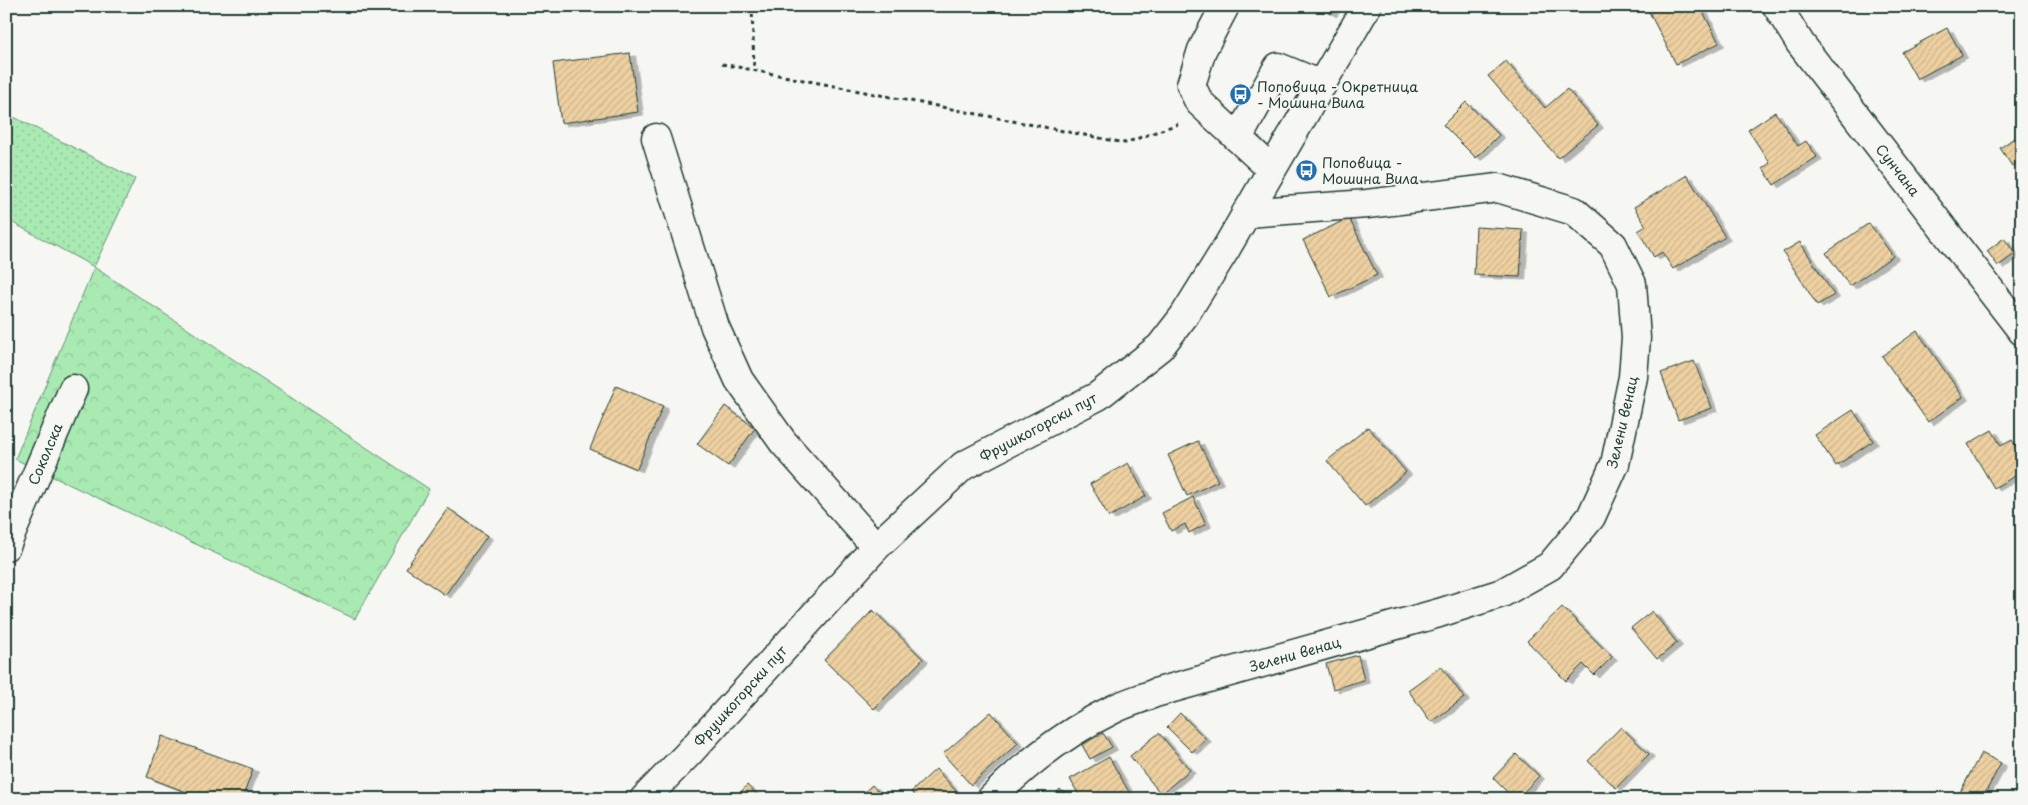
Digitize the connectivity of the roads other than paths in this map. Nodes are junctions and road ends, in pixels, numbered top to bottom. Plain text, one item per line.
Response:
1 (1225, 6) edge
2 (1368, 6) edge
3 (1777, 6) edge
4 (1322, 85) junction
5 (656, 138) dead end
6 (1238, 138) junction
7 (1271, 169) junction
8 (1246, 213) junction
9 (2022, 331) edge
10 (72, 389) dead end
11 (6, 546) edge
12 (876, 547) junction
13 (644, 799) edge
14 (991, 799) edge

1 - 6 street
2 - 4 street, Фрушкогорски пут
3 - 9 street, Сунчана
4 - 6 street
4 - 7 street, Фрушкогорски пут
5 - 12 street
6 - 7 street
7 - 8 street, Фрушкогорски пут
8 - 12 street, Фрушкогорски пут
8 - 14 street, Зелени венац
10 - 11 street, Соколска
12 - 13 street, Фрушкогорски пут

